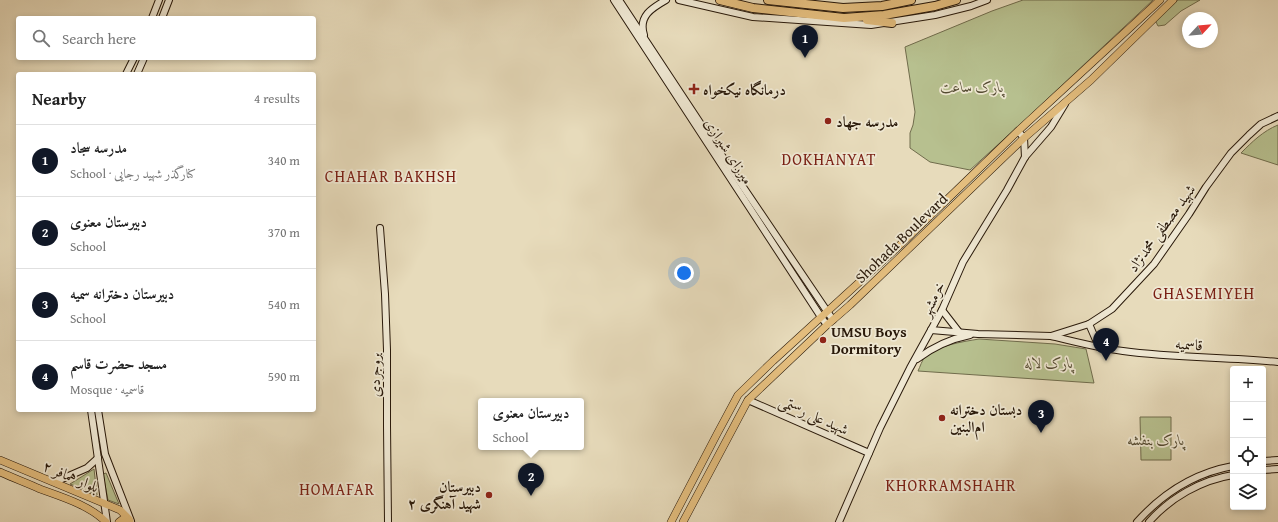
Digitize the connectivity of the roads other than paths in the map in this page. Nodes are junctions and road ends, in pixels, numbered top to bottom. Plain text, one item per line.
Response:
1 (159, 0) edge
2 (169, 0) edge
3 (614, 0) edge
4 (619, 0) edge
5 (666, 0) edge
6 (678, 0) edge
7 (720, 0) edge
8 (768, 0) edge
9 (897, 0) edge
10 (911, 0) edge
11 (956, 0) edge
12 (987, 0) edge
13 (1160, 0) edge
14 (1173, 0) edge
15 (882, 6) junction
16 (153, 16) edge
17 (163, 16) edge
18 (844, 18) junction
19 (892, 23) junction
20 (646, 41) junction
21 (133, 60) edge
22 (143, 60) edge
23 (127, 72) edge
24 (138, 72) edge
25 (1068, 99) junction
26 (1278, 116) edge
27 (1018, 131) junction
28 (1024, 138) junction
29 (1025, 157) junction
30 (380, 228) dead end
31 (942, 310) junction
32 (827, 312) junction
33 (821, 317) junction
34 (830, 322) junction
35 (1088, 324) junction
36 (931, 330) junction
37 (959, 332) junction
38 (978, 334) junction
39 (1051, 336) junction
40 (1099, 347) junction
41 (773, 361) junction
42 (914, 361) junction
43 (1278, 362) edge
44 (782, 369) junction
45 (748, 400) junction
46 (91, 412) edge
47 (98, 412) edge
48 (869, 453) junction
49 (0, 460) edge
50 (98, 460) junction
51 (107, 460) junction
52 (1278, 460) edge
53 (1266, 461) edge
54 (1230, 467) edge
55 (1278, 469) edge
56 (1266, 470) edge
57 (0, 472) edge
58 (1230, 476) edge
59 (1187, 481) junction
60 (54, 482) junction
61 (1192, 488) junction
62 (105, 504) junction
63 (131, 521) edge
64 (107, 522) edge
65 (119, 522) edge
66 (388, 522) edge
67 (671, 522) edge
68 (684, 522) edge
69 (839, 522) edge
70 (1137, 522) edge
71 (1148, 522) edge

1 - 16 main road
2 - 17 main road
3 - 33 main road, میرزای شیرازی
4 - 20 main road, میرزای شیرازی
5 - 20 main road
6 - 19 main road
7 - 18 highway
8 - 15 highway
9 - 15 highway
10 - 15 highway
11 - 18 highway
12 - 19 main road
13 - 27 main road, Shohada Boulevard
14 - 25 main road, Shohada Boulevard
18 - 19 highway
20 - 32 main road, میرزای شیرازی
21 - 23 main road
22 - 24 main road
25 - 28 main road, Shohada Boulevard
25 - 29 main road, خرمشهر
26 - 35 main road, شهید مصطفی محمدنژاد
27 - 28 main road
27 - 32 main road, Shohada Boulevard
28 - 29 main road
28 - 34 main road, Shohada Boulevard
29 - 31 main road, خرمشهر
30 - 66 main road, بروجردی
31 - 36 main road, خرمشهر
31 - 37 main road
32 - 33 main road, Shohada Boulevard
32 - 34 main road, میرزای شیرازی
33 - 34 main road, میرزای شیرازی
33 - 41 main road, Shohada Boulevard
34 - 44 main road, Shohada Boulevard
35 - 39 main road, شهید مصطفی محمدنژاد
35 - 40 main road
36 - 37 main road, شهید مصطفی محمدنژاد
36 - 42 main road, خرمشهر
37 - 38 main road, شهید مصطفی محمدنژاد
38 - 39 main road, شهید مصطفی محمدنژاد
38 - 42 main road
39 - 40 main road, قاسمیه
40 - 43 main road, قاسمیه
41 - 44 main road
41 - 67 main road, Shohada Boulevard
42 - 48 main road, خرمشهر
44 - 45 main road, Shohada Boulevard
45 - 48 main road, شهید علی رستمی
45 - 68 main road, Shohada Boulevard
46 - 50 main road
47 - 51 main road
48 - 69 main road, خرمشهر
49 - 60 main road, بلوار همافر ۲
50 - 51 main road
50 - 60 main road
50 - 62 main road
51 - 63 main road
52 - 53 main road
54 - 59 main road
55 - 56 main road
57 - 64 main road, بلوار همافر ۲
58 - 61 main road
59 - 61 main road
59 - 70 main road
60 - 62 main road, بلوار همافر ۲
61 - 71 main road
62 - 63 main road, بلوار همافر ۲
62 - 64 main road
63 - 65 main road

